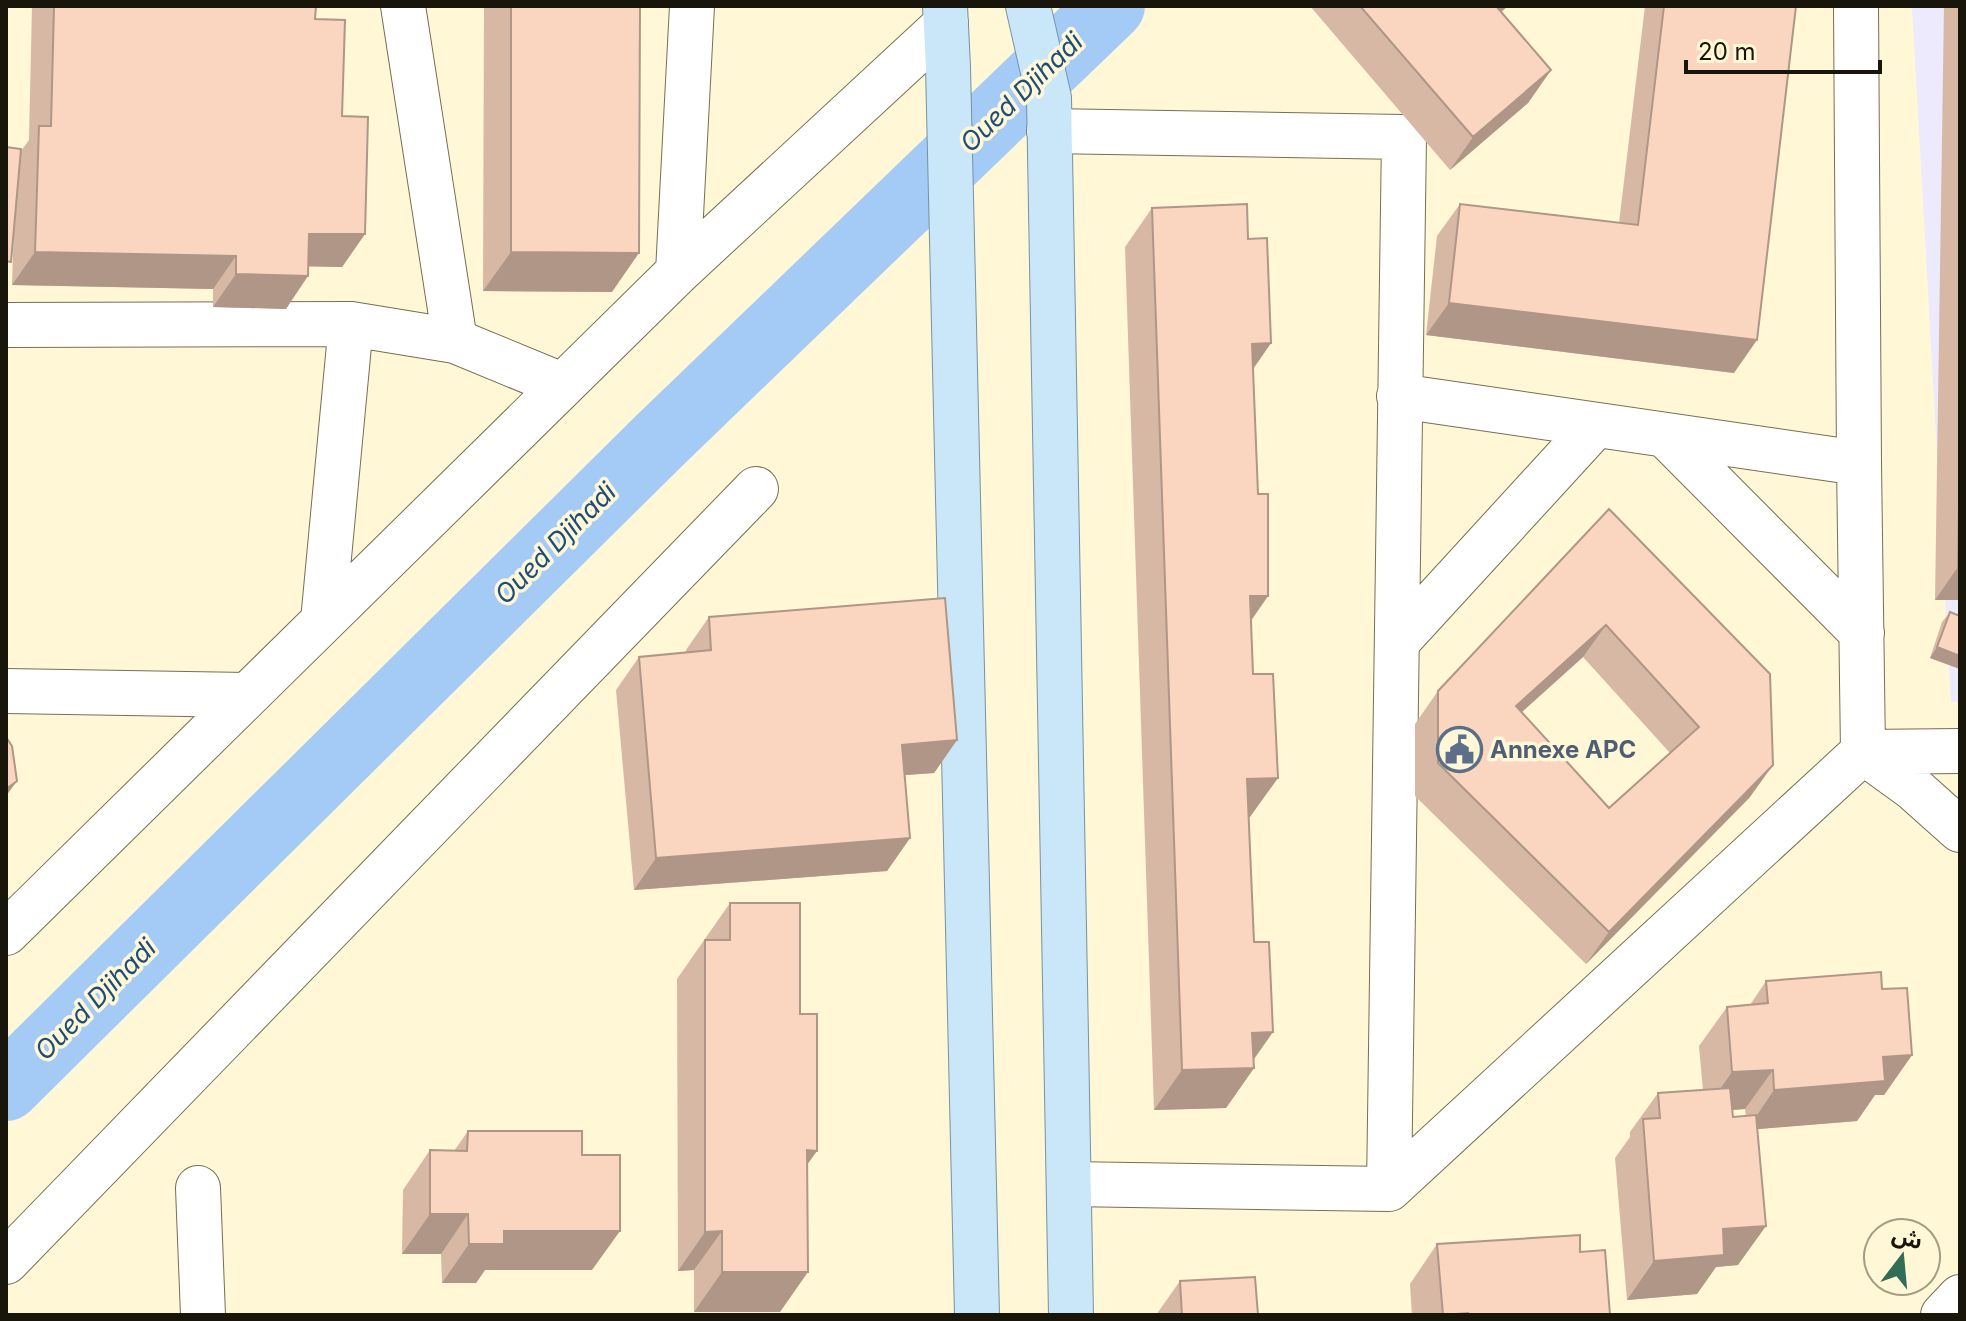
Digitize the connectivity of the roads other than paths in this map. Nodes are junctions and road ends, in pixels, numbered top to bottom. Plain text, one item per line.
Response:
1 (403, 6) edge
2 (692, 6) edge
3 (1028, 6) edge
4 (1856, 6) edge
5 (946, 32) edge
6 (1049, 114) junction
7 (678, 272) junction
8 (351, 324) junction
9 (6, 325) edge
10 (455, 341) junction
11 (562, 385) junction
12 (1399, 396) junction
13 (1596, 425) junction
14 (1665, 435) junction
15 (1859, 463) junction
16 (756, 489) dead end
17 (323, 621) junction
18 (1862, 633) junction
19 (1398, 641) junction
20 (6, 691) edge
21 (247, 695) junction
22 (1396, 749) junction
23 (1960, 751) edge
24 (1863, 752) junction
25 (1430, 779) dead end
26 (1960, 830) edge
27 (1601, 932) edge
28 (6, 933) edge
29 (1635, 963) junction
30 (1069, 1184) junction
31 (198, 1188) dead end
32 (1389, 1189) junction
33 (6, 1262) edge
34 (1960, 1297) edge
35 (203, 1315) edge
36 (977, 1315) edge
37 (1071, 1315) edge
38 (1943, 1315) edge

1 - 10 street
2 - 7 street
3 - 6 main road
4 - 15 street
5 - 7 street
5 - 36 main road
6 - 12 street
6 - 30 main road
7 - 11 street
8 - 9 street
8 - 10 street
8 - 17 street
10 - 11 street
11 - 17 street
12 - 13 street
12 - 19 street
13 - 14 street
13 - 19 street
14 - 15 street
14 - 18 street
15 - 18 street
16 - 33 street
17 - 21 street
18 - 24 street
19 - 22 street
20 - 21 street
21 - 28 street
22 - 25 street
22 - 32 street
23 - 24 street
24 - 26 street
24 - 29 street
27 - 29 street
29 - 32 street
30 - 32 street
30 - 37 main road
31 - 35 street
34 - 38 street

